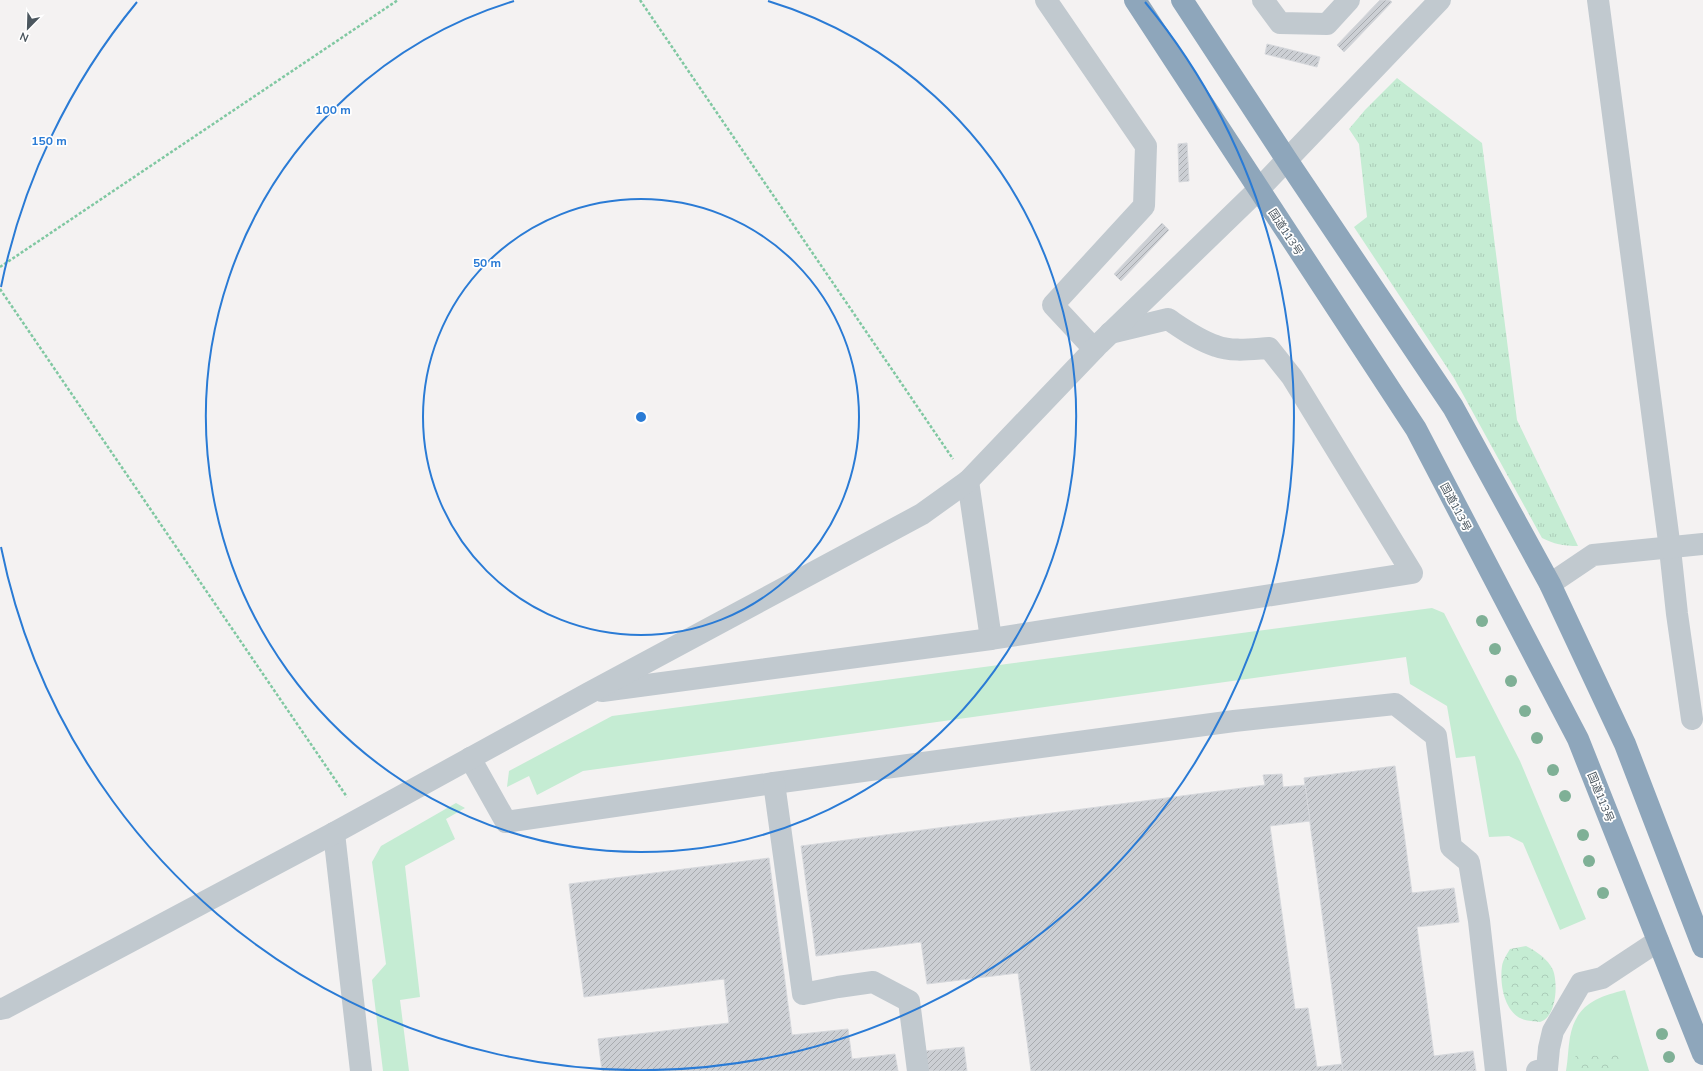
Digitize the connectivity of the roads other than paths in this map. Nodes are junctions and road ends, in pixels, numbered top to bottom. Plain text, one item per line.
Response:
1 (1046, 0) edge
2 (1135, 0) edge
3 (1182, 0) edge
4 (1263, 0) edge
5 (1349, 0) edge
6 (1440, 0) edge
7 (1598, 0) edge
8 (1287, 160) junction
9 (1258, 189) junction
10 (1110, 333) junction
11 (1094, 349) junction
12 (968, 481) junction
13 (1703, 544) edge
14 (1670, 549) junction
15 (1550, 584) junction
16 (991, 639) junction
17 (589, 693) junction
18 (1692, 719) dead end
19 (470, 758) junction
20 (774, 783) junction
21 (334, 833) junction
22 (1658, 941) junction
23 (1703, 947) edge
24 (0, 1009) edge
25 (1703, 1054) edge
26 (361, 1071) edge
27 (918, 1071) edge
28 (1496, 1071) edge
29 (1537, 1071) edge

1 - 11 street
2 - 9 highway, 国道113号
3 - 8 highway
4 - 5 street
6 - 8 street
7 - 14 street
8 - 9 street
8 - 15 highway
9 - 10 street
9 - 22 highway, 国道113号
10 - 11 street
10 - 16 street
11 - 12 street
12 - 16 street
12 - 17 street
13 - 14 street
14 - 15 street
14 - 18 street
15 - 23 highway
16 - 17 street
17 - 19 street
19 - 20 street
19 - 21 street
20 - 27 street
20 - 28 street
21 - 24 street
21 - 26 street
22 - 25 highway, 国道113号
22 - 29 street

